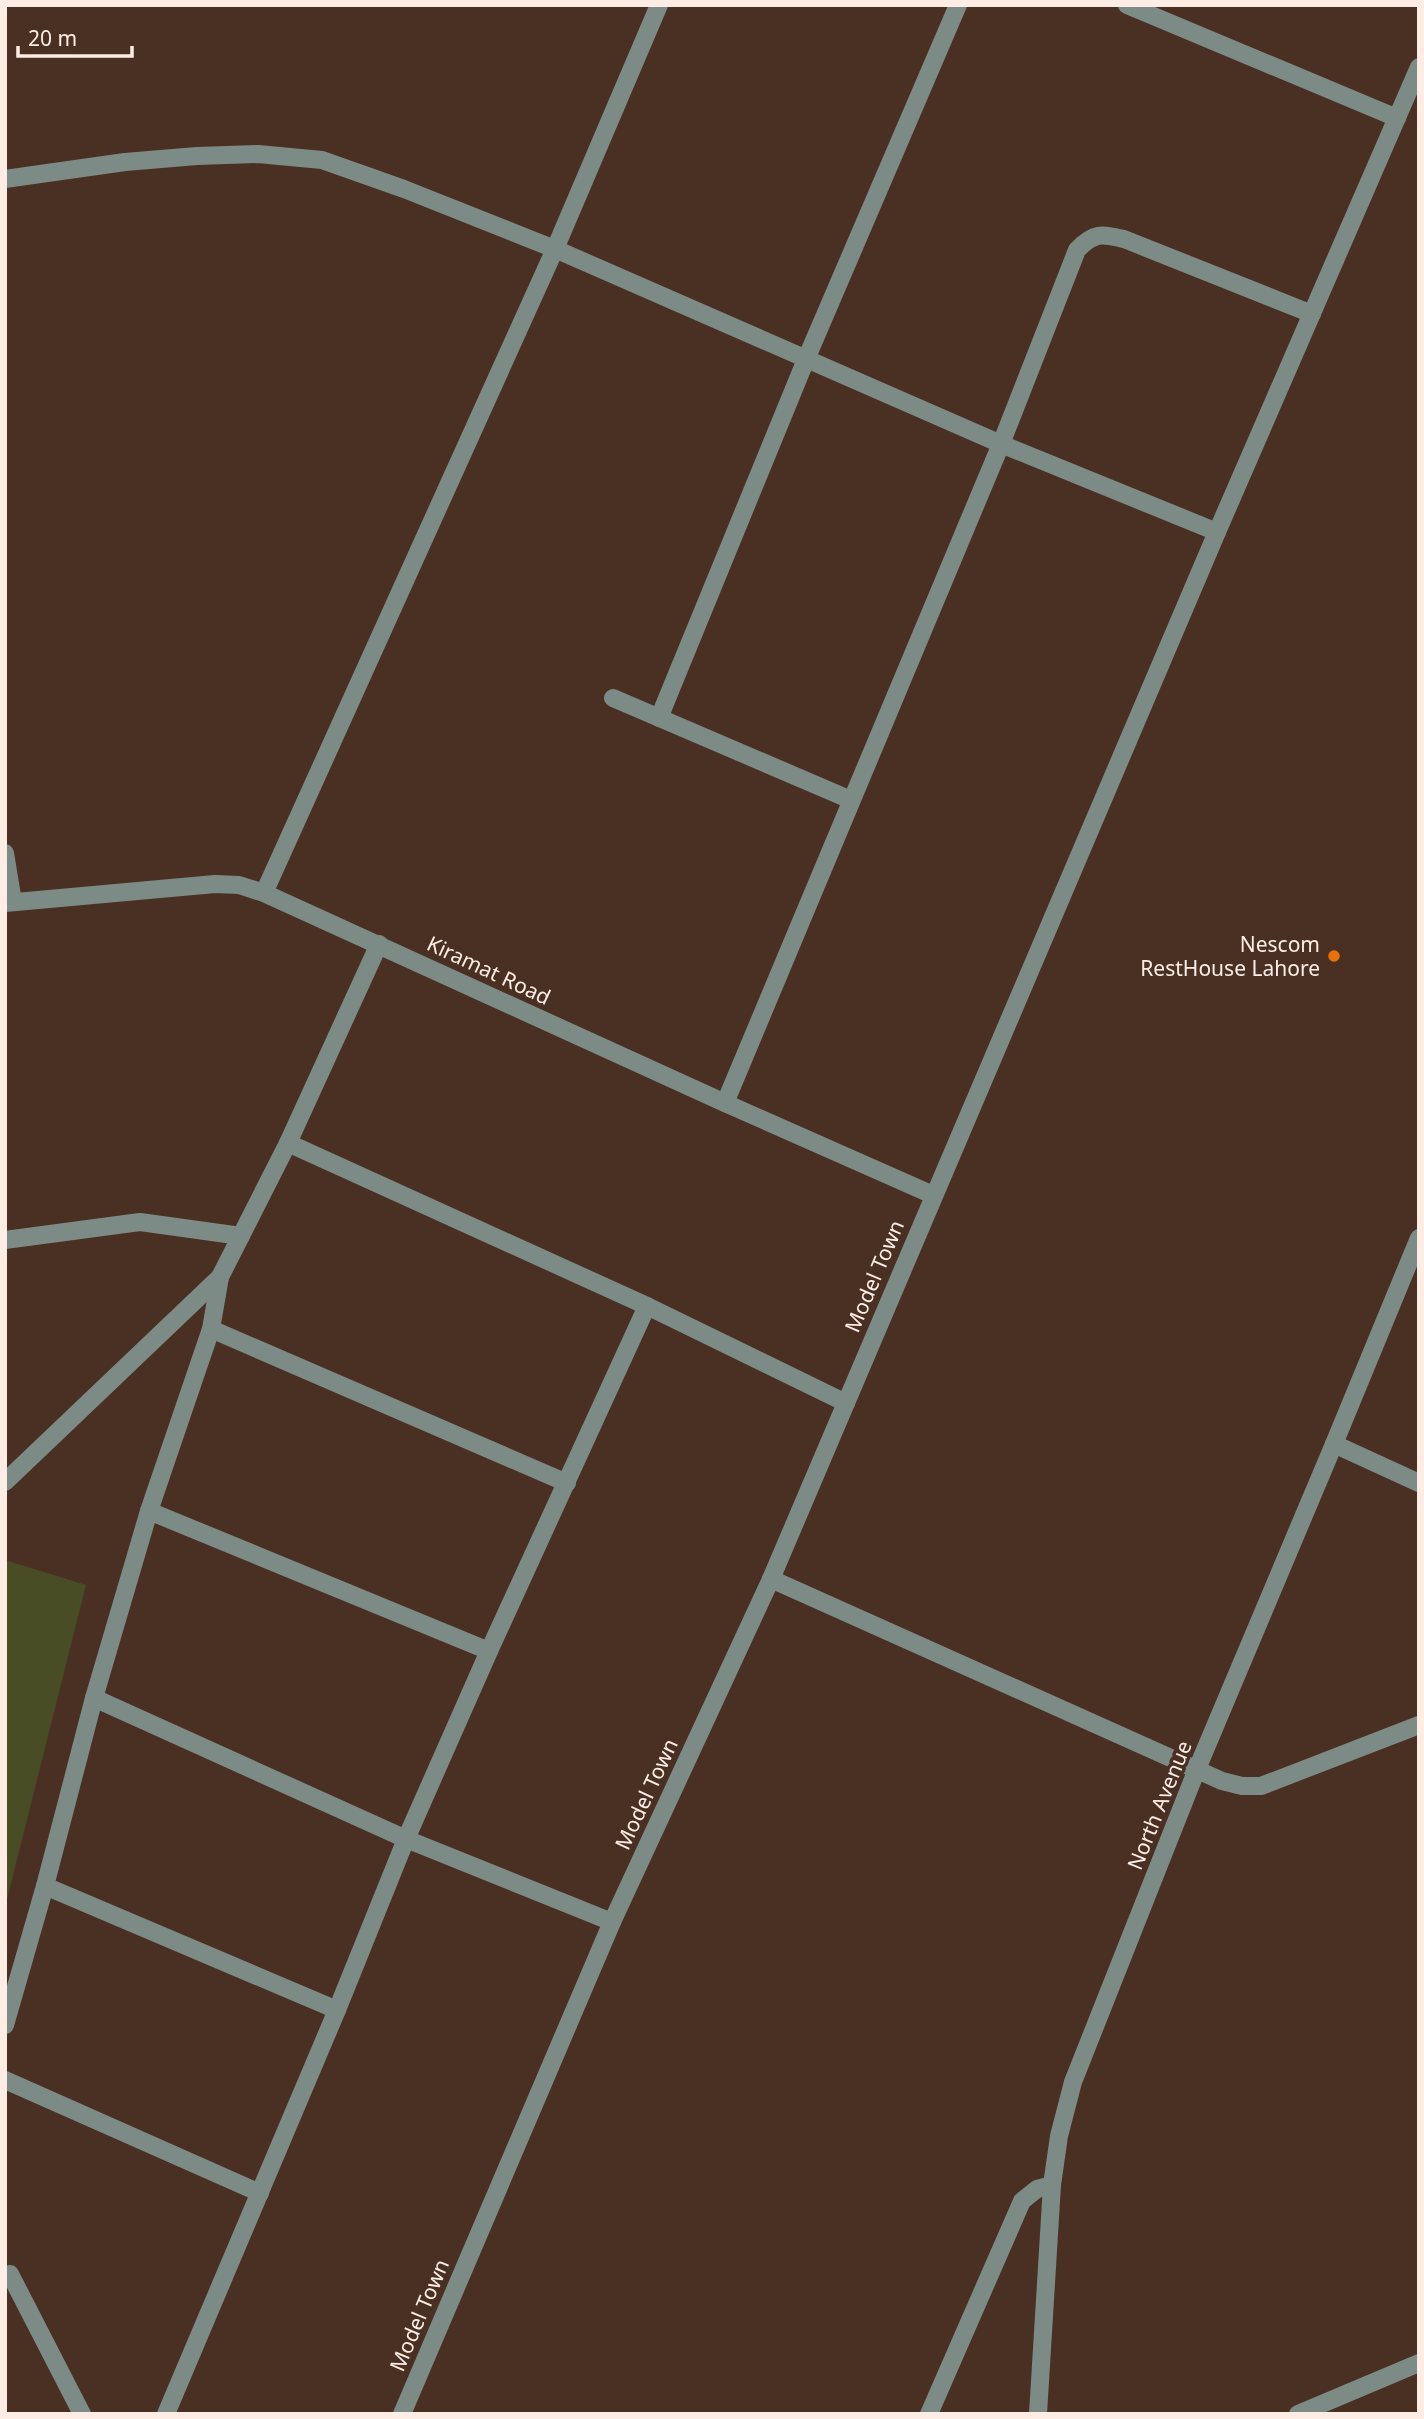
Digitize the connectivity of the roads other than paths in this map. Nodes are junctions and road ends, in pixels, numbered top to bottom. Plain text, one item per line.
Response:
1 (659, 5) edge
2 (958, 5) edge
3 (1127, 5) edge
4 (1419, 67) edge
5 (1397, 118) junction
6 (5, 179) edge
7 (555, 249) junction
8 (1312, 314) junction
9 (807, 358) junction
10 (1001, 444) junction
11 (1217, 531) junction
12 (613, 698) dead end
13 (659, 718) junction
14 (851, 800) junction
15 (5, 852) edge
16 (264, 893) junction
17 (9, 902) edge
18 (379, 944) junction
19 (725, 1103) junction
20 (288, 1143) junction
21 (933, 1195) junction
22 (241, 1236) junction
23 (1419, 1238) edge
24 (5, 1240) edge
25 (220, 1277) junction
26 (647, 1306) junction
27 (211, 1329) junction
28 (846, 1403) junction
29 (1335, 1444) junction
30 (5, 1482) edge
31 (567, 1482) junction
32 (1419, 1483) edge
33 (149, 1511) junction
34 (771, 1579) junction
35 (489, 1651) junction
36 (94, 1698) junction
37 (1419, 1725) edge
38 (1197, 1769) junction
39 (406, 1839) junction
40 (45, 1886) junction
41 (612, 1922) junction
42 (337, 2010) junction
43 (5, 2025) edge
44 (5, 2080) edge
45 (1052, 2185) junction
46 (260, 2193) junction
47 (7, 2272) edge
48 (1419, 2363) edge
49 (82, 2414) edge
50 (166, 2414) edge
51 (401, 2414) edge
52 (929, 2414) edge
53 (1038, 2414) edge
54 (1298, 2414) edge

1 - 7 street
2 - 9 street
3 - 5 street
4 - 5 street, Model Town
5 - 8 street, Model Town
6 - 7 street
7 - 9 street
7 - 16 street
8 - 10 street
8 - 11 street, Model Town
9 - 10 street
9 - 13 street
10 - 11 street
10 - 14 street
11 - 21 street, Model Town
12 - 13 street
13 - 14 street
14 - 19 street
15 - 17 street
16 - 17 street, Kiramat Road
16 - 18 street, Kiramat Road
18 - 19 street, Kiramat Road
18 - 20 street
19 - 21 street, Kiramat Road
20 - 22 street
20 - 26 street
21 - 28 street, Model Town
22 - 24 street
22 - 25 street
23 - 29 street, North Avenue
25 - 27 street
25 - 30 street
26 - 28 street
26 - 31 street
27 - 31 street
27 - 33 street
28 - 34 street, Model Town
29 - 32 street
29 - 38 street, North Avenue
31 - 35 street
33 - 35 street
33 - 36 street
34 - 38 street
34 - 41 street, Model Town
35 - 39 street
36 - 39 street
36 - 40 street
37 - 38 street
38 - 45 street, North Avenue
39 - 41 street
39 - 42 street
40 - 42 street
40 - 43 street
41 - 51 street, Model Town
42 - 46 street
44 - 46 street
45 - 52 street
45 - 53 street, North Avenue
46 - 50 street
47 - 49 street
48 - 54 street

